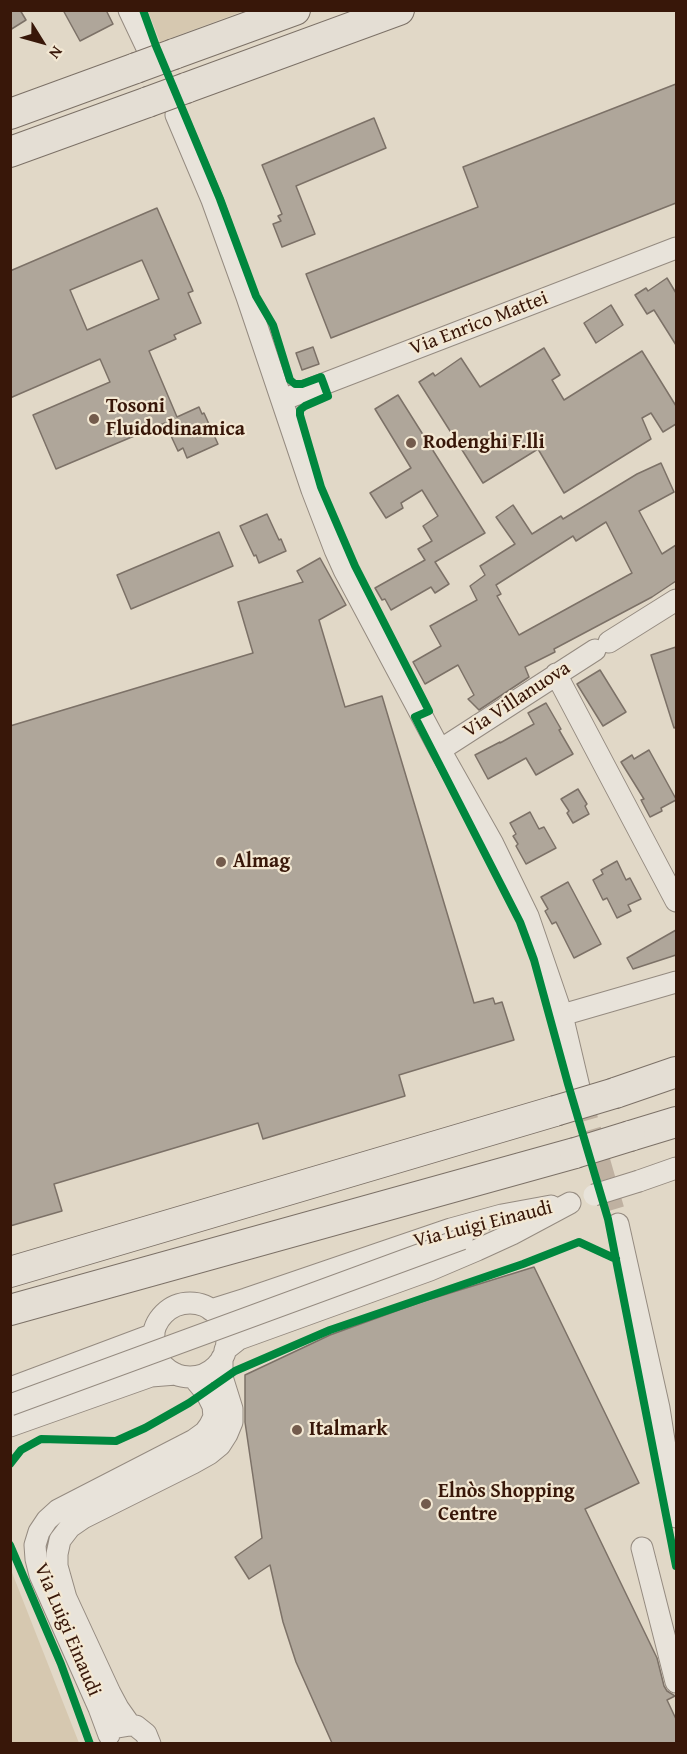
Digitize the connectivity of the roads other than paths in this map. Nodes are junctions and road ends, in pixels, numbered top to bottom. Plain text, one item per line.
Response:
1 (129, 10) edge
2 (295, 10) edge
3 (399, 10) edge
4 (152, 57) junction
5 (181, 102) junction
6 (10, 114) edge
7 (10, 152) edge
8 (676, 248) edge
9 (282, 400) junction
10 (676, 600) edge
11 (556, 674) junction
12 (440, 750) junction
13 (676, 901) edge
14 (676, 982) edge
15 (562, 1015) junction
16 (676, 1072) edge
17 (568, 1106) junction
18 (676, 1122) edge
19 (676, 1168) edge
20 (570, 1203) junction
21 (618, 1224) tunnel mouth
22 (10, 1272) edge
23 (10, 1310) edge
24 (211, 1310) junction
25 (154, 1334) junction
26 (224, 1354) junction
27 (184, 1375) junction
28 (10, 1388) edge
29 (10, 1405) edge
30 (10, 1426) edge
31 (676, 1518) edge
32 (642, 1548) dead end
33 (676, 1682) edge
34 (130, 1725) junction
35 (107, 1739) edge
36 (150, 1743) edge

1 - 4 street
2 - 4 highway
3 - 5 highway
4 - 6 highway
5 - 7 highway, bridge
5 - 9 street
8 - 9 street, Via Enrico Mattei
9 - 12 street
10 - 11 street, Via Villanuova
11 - 12 street, Via Villanuova
11 - 13 street
12 - 15 street
14 - 15 street
15 - 17 street
16 - 17 highway, bridge
17 - 22 highway
18 - 23 highway, bridge
19 - 20 street, bridge
20 - 24 street, Via Luigi Einaudi
20 - 26 street, Via Luigi Einaudi
20 - 29 street, bridge
21 - 31 street
24 - 25 street, Via Luigi Einaudi
24 - 26 street, Via Luigi Einaudi
25 - 27 street, Via Luigi Einaudi
25 - 28 street
26 - 27 street, Via Luigi Einaudi
26 - 34 street, Via Luigi Einaudi
27 - 30 street, Via Luigi Einaudi
27 - 35 street, Via Luigi Einaudi
32 - 33 street
34 - 35 street, Via Luigi Einaudi
34 - 36 street, Via Luigi Einaudi

